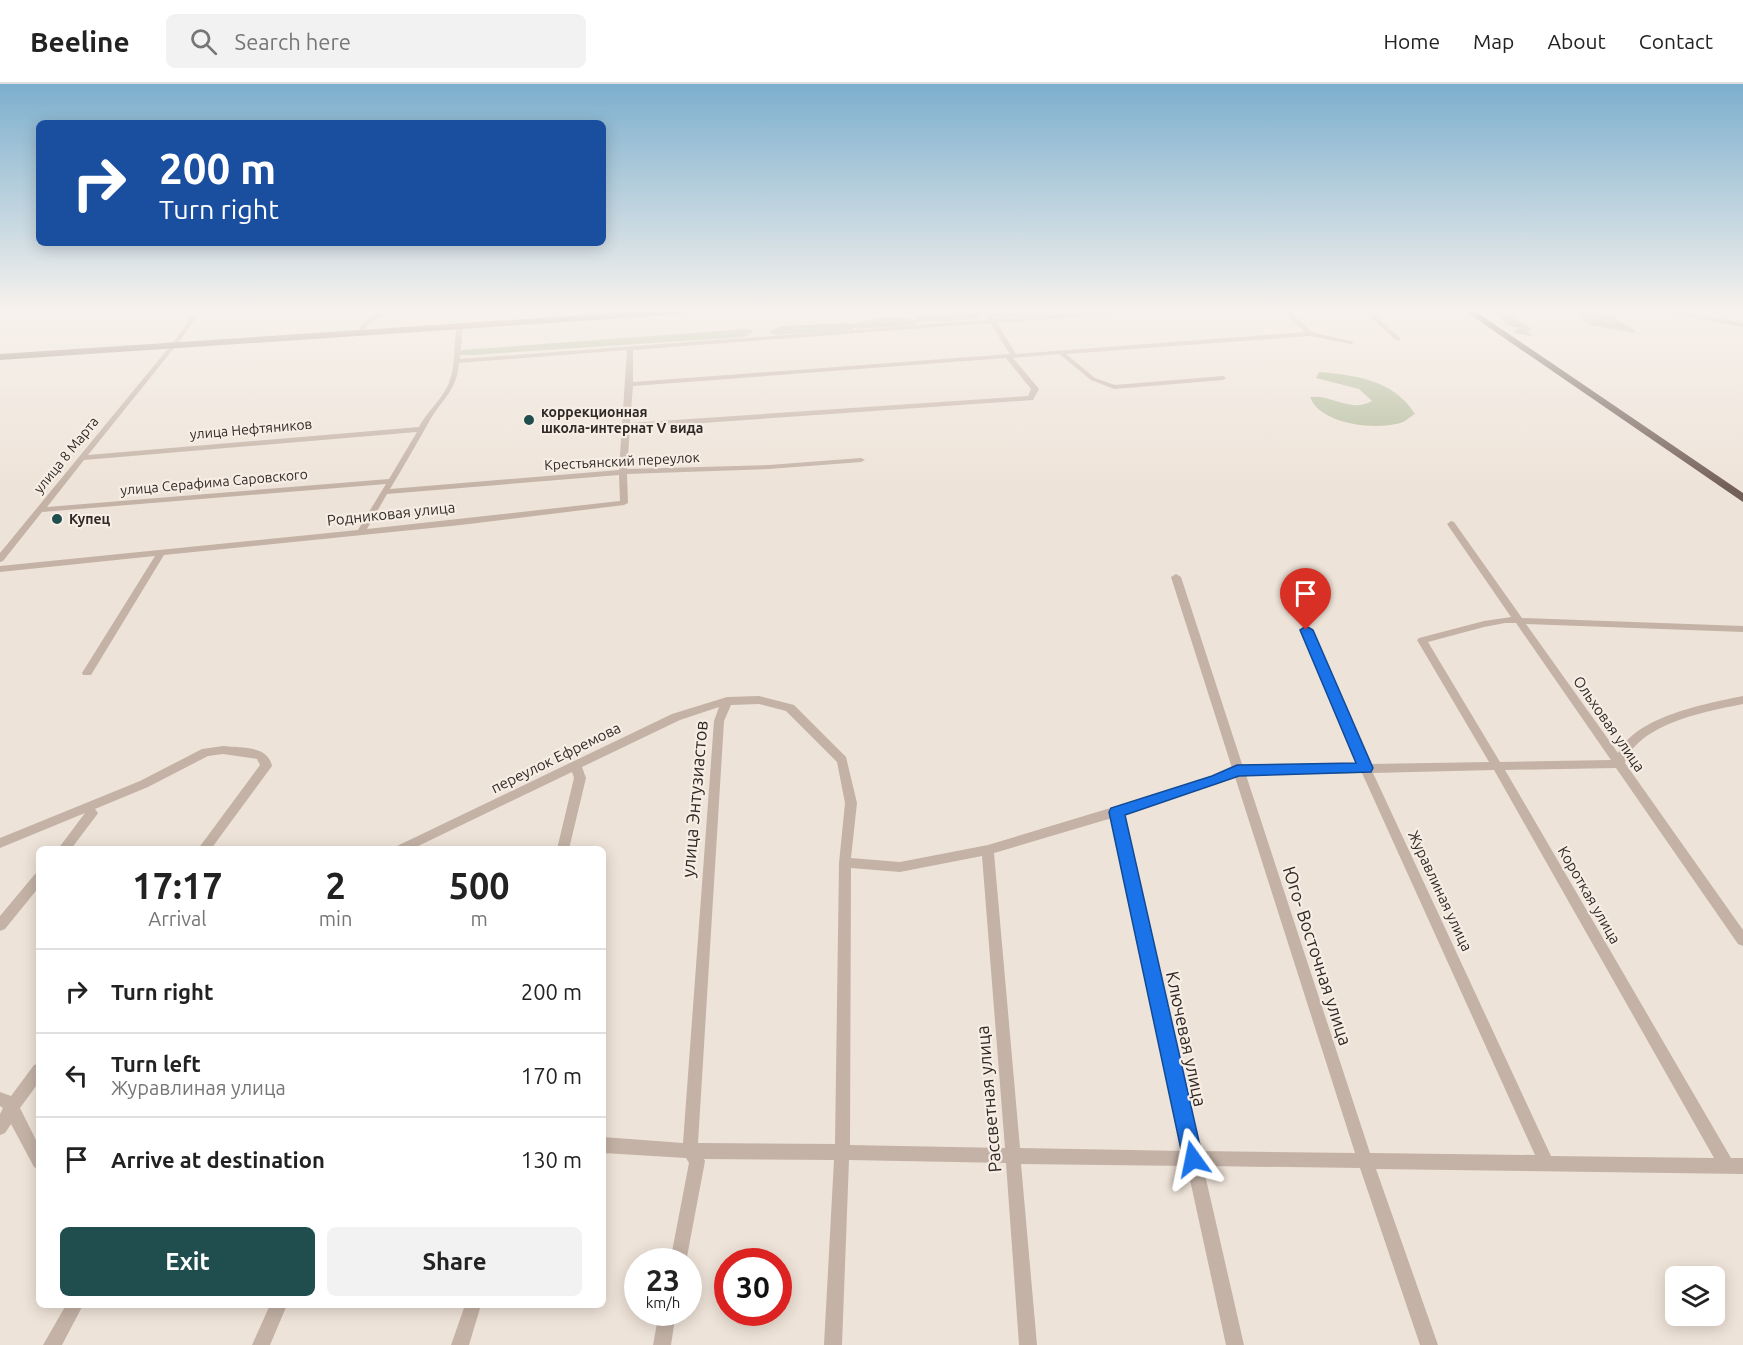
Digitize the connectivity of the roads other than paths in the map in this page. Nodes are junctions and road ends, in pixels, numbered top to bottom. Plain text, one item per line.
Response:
1 (153, 370) edge
2 (454, 370) edge
3 (631, 370) edge
4 (816, 370) edge
5 (1021, 370) edge
6 (1082, 370) edge
7 (1555, 370) edge
8 (1223, 378) dead end
9 (632, 384) junction
10 (625, 426) junction
11 (422, 429) junction
12 (81, 458) junction
13 (861, 460) dead end
14 (622, 472) junction
15 (391, 481) junction
16 (384, 492) junction
17 (1743, 498) edge
18 (40, 510) junction
19 (1451, 524) dead end
20 (361, 532) junction
21 (161, 553) junction
22 (0, 559) edge
23 (0, 569) edge
24 (1176, 577) dead end
25 (1518, 620) junction
26 (1306, 630) dead end
27 (1743, 630) edge
28 (87, 673) dead end
29 (1743, 700) edge
30 (727, 701) junction
31 (1496, 764) junction
32 (1619, 764) junction
33 (576, 766) junction
34 (1365, 768) junction
35 (1237, 771) junction
36 (87, 807) junction
37 (1116, 812) junction
38 (0, 843) edge
39 (66, 846) edge
40 (206, 846) edge
41 (406, 846) edge
42 (564, 846) edge
43 (988, 850) junction
44 (845, 863) junction
45 (36, 882) edge
46 (0, 925) edge
47 (1743, 940) edge
48 (36, 1074) edge
49 (0, 1099) edge
50 (14, 1108) junction
51 (0, 1128) edge
52 (606, 1145) edge
53 (690, 1151) junction
54 (842, 1152) junction
55 (36, 1156) edge
56 (1014, 1156) junction
57 (1193, 1159) junction
58 (1365, 1160) junction
59 (1547, 1164) junction
60 (1727, 1166) junction
61 (1743, 1166) edge
62 (681, 1248) edge
63 (73, 1308) edge
64 (278, 1308) edge
65 (472, 1308) edge
66 (665, 1326) edge
67 (52, 1345) edge
68 (261, 1345) edge
69 (460, 1345) edge
70 (662, 1345) edge
71 (833, 1345) edge
72 (1028, 1345) edge
73 (1235, 1345) edge
74 (1429, 1345) edge

1 - 12 street, улица 8 Марта
2 - 11 street
3 - 9 street
4 - 9 street
5 - 10 street
6 - 8 street
7 - 17 main road
9 - 10 street
10 - 14 street
11 - 12 street, улица Нефтяников
11 - 15 street
12 - 18 street, улица 8 Марта
13 - 14 street, Крестьянский переулок
14 - 16 street, Крестьянский переулок
14 - 20 street, Родниковая улица
15 - 16 street
15 - 18 street, улица Серафима Саровского
16 - 20 street
18 - 22 street, улица 8 Марта
19 - 25 street, Ольховая улица
20 - 21 street, Родниковая улица
21 - 23 street, Родниковая улица
21 - 28 street
24 - 35 street, Юго- Восточная улица
25 - 27 street
25 - 31 street, Короткая улица
25 - 32 street, Ольховая улица
26 - 34 street, Журавлиная улица
29 - 32 street
30 - 33 street, переулок Ефремова
30 - 44 street
30 - 53 street, улица Энтузиастов
31 - 32 street
31 - 34 street
31 - 60 street, Короткая улица
32 - 47 street, Ольховая улица
33 - 41 street, переулок Ефремова
33 - 42 street
34 - 35 street
34 - 59 street, Журавлиная улица
35 - 37 street
35 - 58 street, Юго- Восточная улица
36 - 38 street
36 - 39 street
36 - 40 street
37 - 43 street
37 - 57 street, Ключевая улица
43 - 44 street
43 - 56 street, Рассветная улица
44 - 54 street
45 - 46 street
48 - 50 street
49 - 50 street
50 - 51 street
50 - 55 street
52 - 53 street
53 - 54 street
53 - 62 street, улица Энтузиастов
54 - 56 street
54 - 71 street
56 - 57 street
56 - 72 street, Рассветная улица
57 - 58 street
57 - 73 street, Ключевая улица
58 - 59 street
58 - 74 street, Юго- Восточная улица
59 - 60 street
60 - 61 street
63 - 67 street
64 - 68 street
65 - 69 street
66 - 70 street

